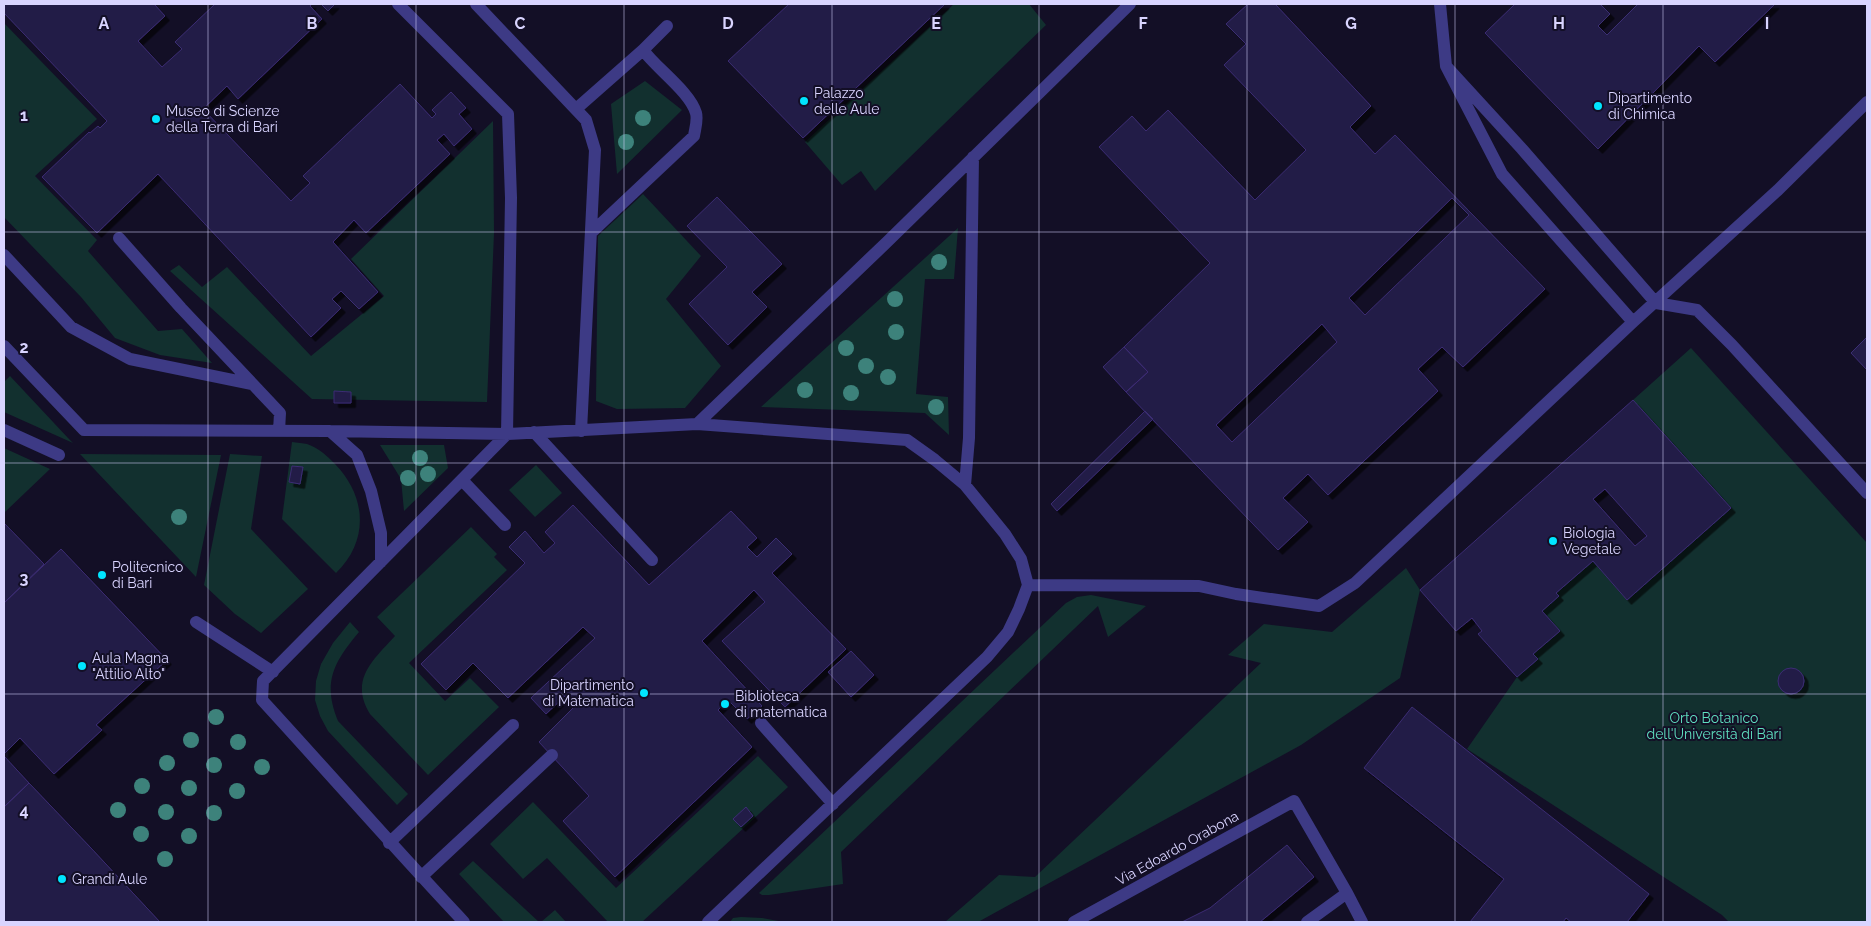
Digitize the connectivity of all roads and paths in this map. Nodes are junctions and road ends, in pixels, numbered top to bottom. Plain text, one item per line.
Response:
1 (398, 4) edge
2 (476, 4) edge
3 (1130, 4) edge
4 (1440, 4) edge
5 (667, 26) dead end
6 (643, 50) junction
7 (1446, 66) junction
8 (1867, 102) edge
9 (576, 109) junction
10 (973, 157) junction
11 (592, 232) junction
12 (119, 238) dead end
13 (4, 255) edge
14 (1656, 302) junction
15 (1633, 322) junction
16 (4, 346) edge
17 (252, 384) junction
18 (697, 424) junction
19 (4, 430) edge
20 (279, 431) junction
21 (330, 431) junction
22 (581, 431) junction
23 (534, 432) junction
24 (507, 434) junction
25 (59, 454) dead end
26 (462, 480) junction
27 (965, 485) junction
28 (1867, 493) edge
29 (505, 525) dead end
30 (652, 560) dead end
31 (381, 562) junction
32 (1028, 585) junction
33 (196, 622) dead end
34 (273, 672) junction
35 (761, 723) dead end
36 (513, 725) dead end
37 (552, 755) dead end
38 (833, 804) junction
39 (390, 843) junction
40 (421, 877) junction
41 (1347, 893) junction
42 (464, 922) edge
43 (708, 922) edge
44 (1074, 922) edge
45 (1307, 922) edge
46 (1362, 922) edge

1 - 24 street
2 - 9 street
3 - 10 street
4 - 7 street
5 - 6 street
6 - 9 street
6 - 11 street
7 - 14 street
7 - 15 street
8 - 14 street
9 - 11 street
10 - 18 street
10 - 27 street
11 - 22 street
12 - 17 street
13 - 17 street
14 - 15 street
14 - 28 street
15 - 32 street
16 - 20 street
17 - 20 street
18 - 22 street
18 - 27 street
19 - 25 street
20 - 21 street
21 - 24 street
21 - 31 street
22 - 23 street
23 - 24 street
23 - 30 street
24 - 26 street
26 - 29 street
26 - 31 street
27 - 32 street
31 - 34 street
32 - 38 street
33 - 34 street
34 - 39 street
35 - 38 street
36 - 39 street
37 - 40 street
38 - 43 street
39 - 40 street
40 - 42 street
41 - 44 street, Via Edoardo Orabona
41 - 45 street
41 - 46 street

